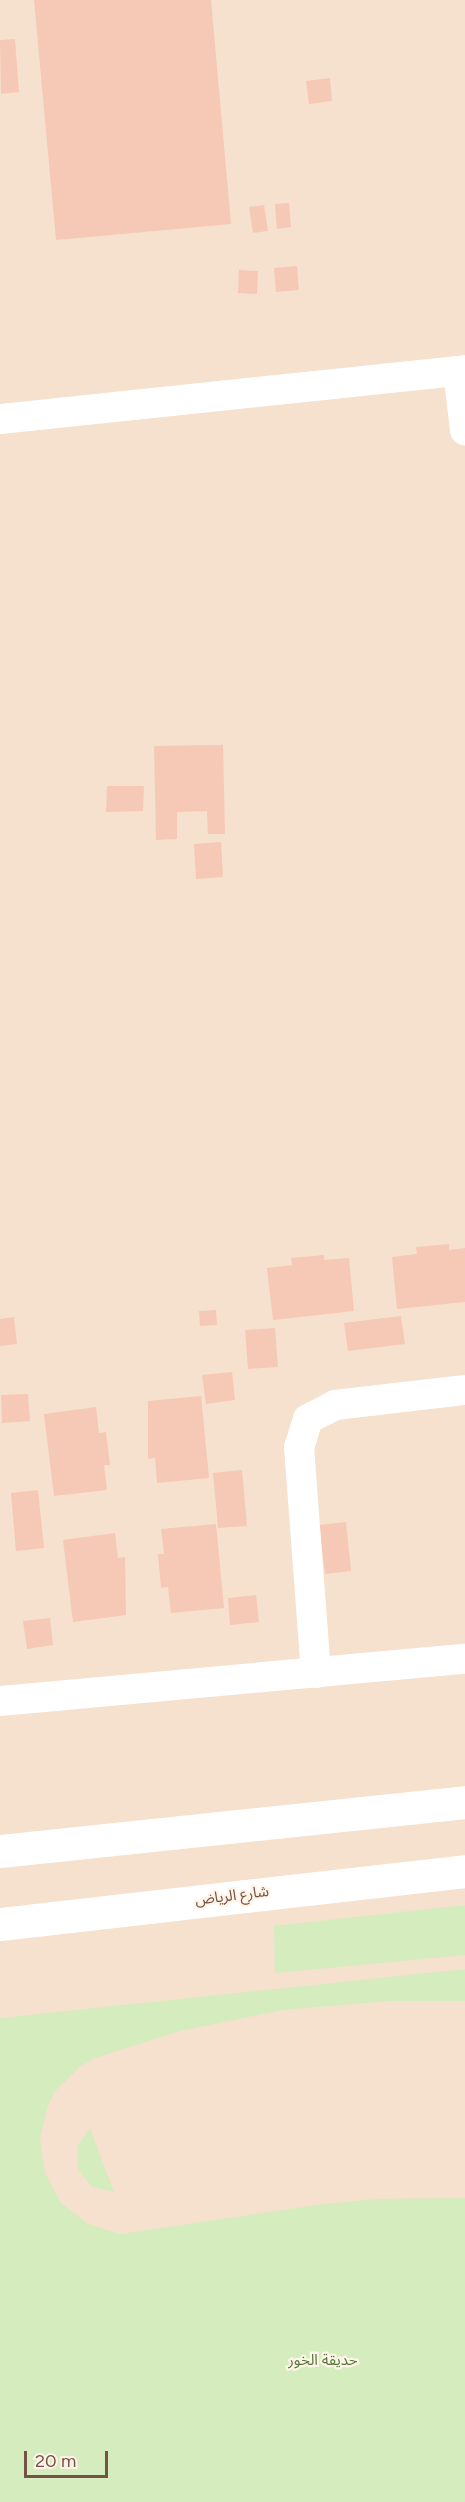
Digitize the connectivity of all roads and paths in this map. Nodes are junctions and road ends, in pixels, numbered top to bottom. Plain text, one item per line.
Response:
1 (462, 371) edge
2 (0, 420) edge
3 (465, 431) edge
4 (465, 1390) edge
5 (465, 1659) edge
6 (316, 1673) junction
7 (0, 1701) edge
8 (465, 1802) edge
9 (0, 1851) edge
10 (465, 1871) edge
11 (0, 1924) edge

1 - 2 street
1 - 3 street
4 - 6 street
5 - 6 street
6 - 7 street
8 - 9 main road
10 - 11 main road, شارع الرياض

